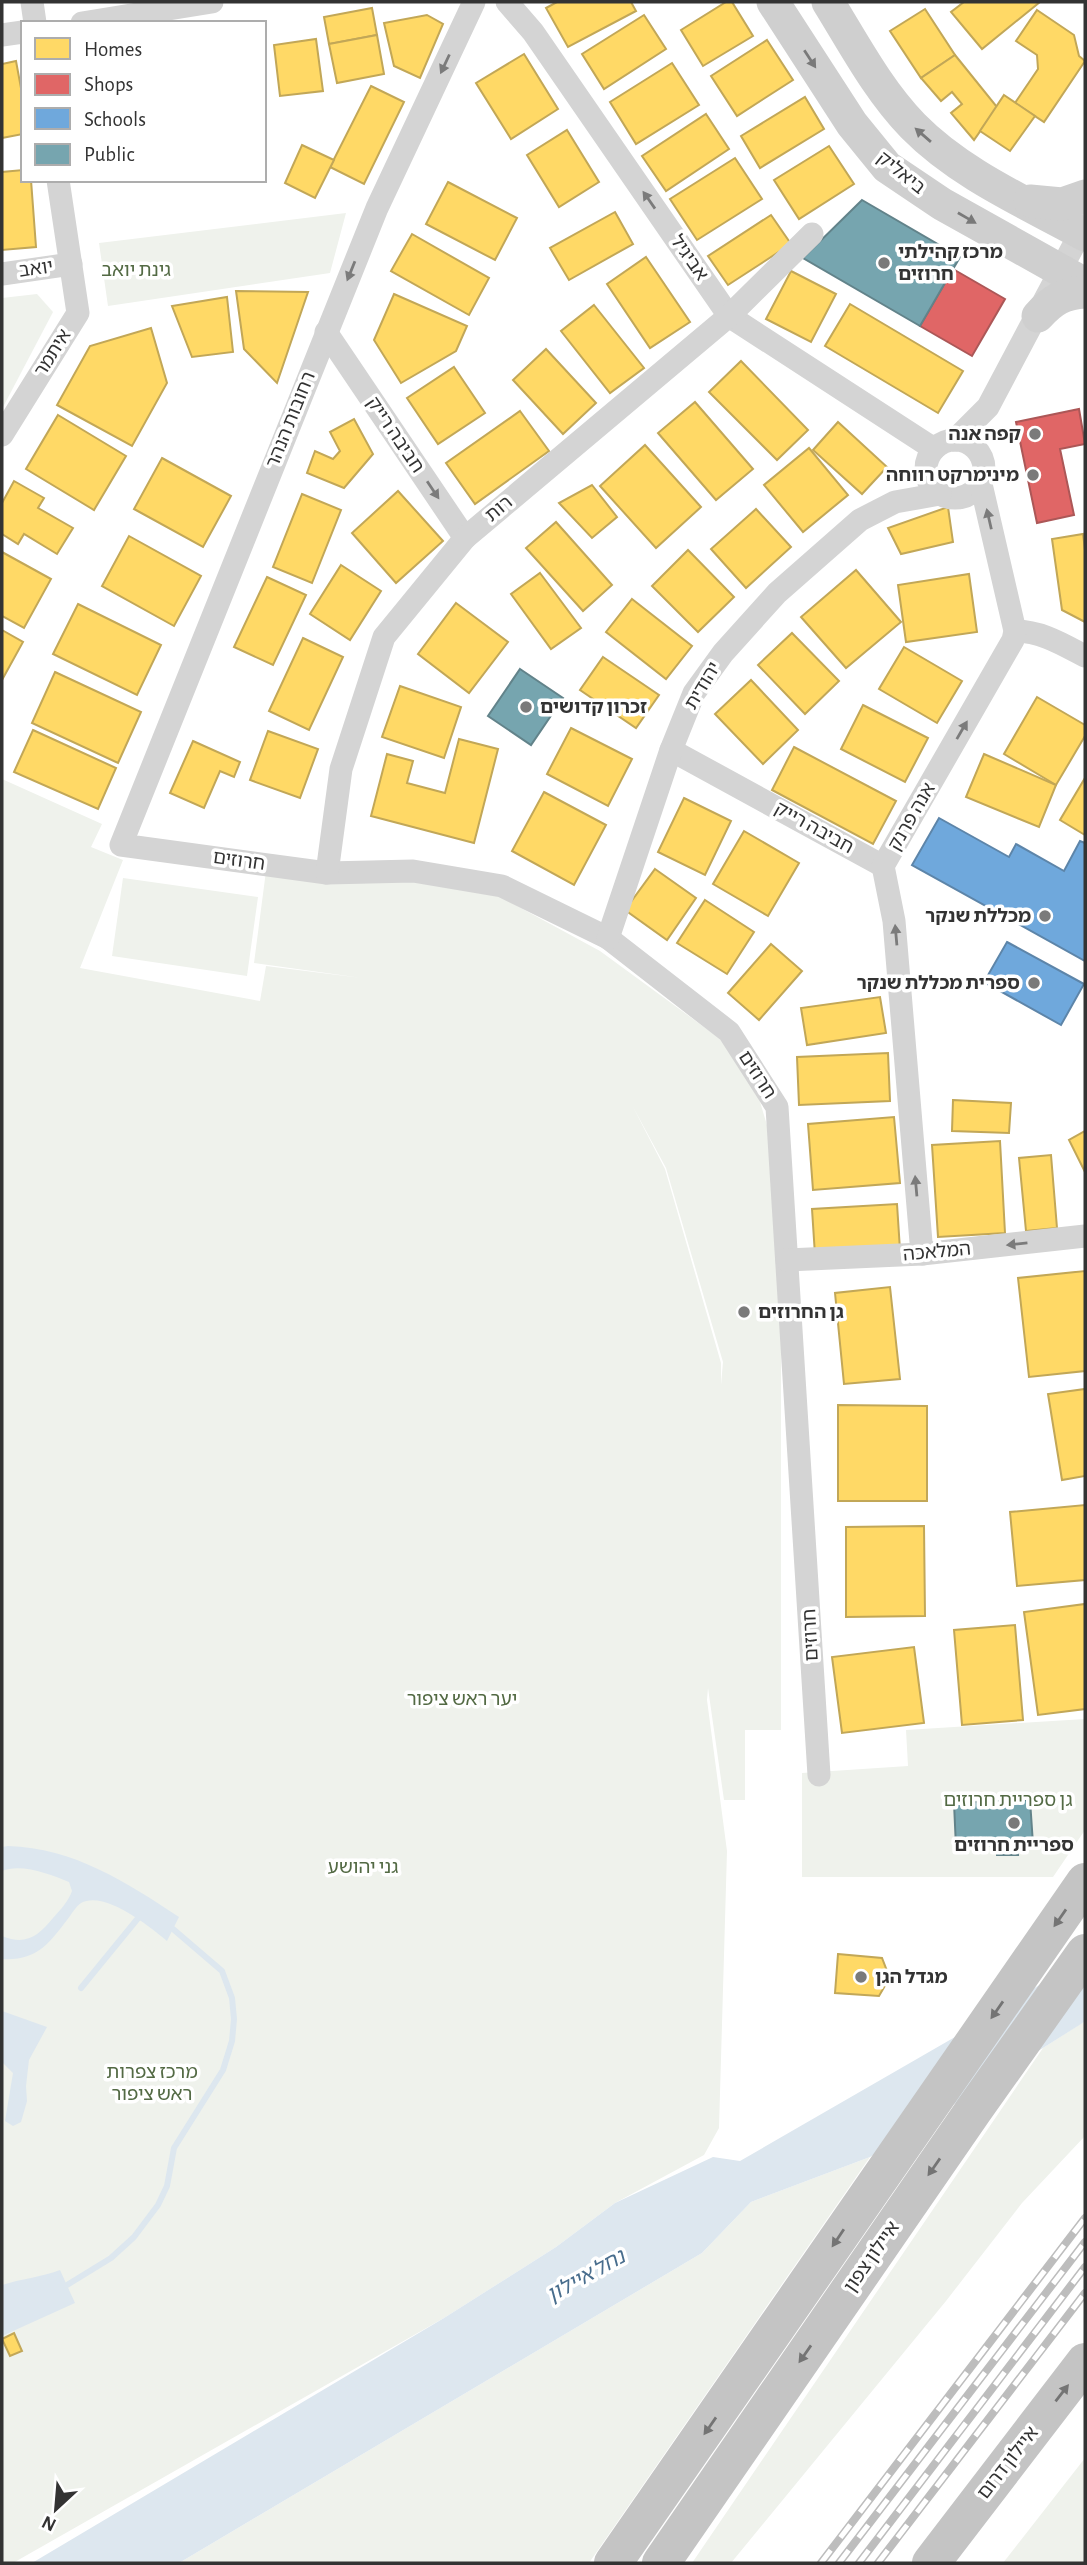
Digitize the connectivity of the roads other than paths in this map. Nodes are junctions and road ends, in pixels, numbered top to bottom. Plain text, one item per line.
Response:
1 (32, 2) edge
2 (212, 2) edge
3 (474, 2) edge
4 (507, 2) edge
5 (773, 2) edge
6 (828, 2) edge
7 (36, 21) edge
8 (94, 21) edge
9 (21, 32) edge
10 (2, 35) edge
11 (58, 182) edge
12 (1085, 196) edge
13 (1021, 199) junction
14 (1084, 231) edge
15 (812, 234) dead end
16 (71, 264) junction
17 (2, 274) edge
18 (1077, 282) edge
19 (729, 316) junction
20 (1038, 316) joint
21 (326, 332) junction
22 (988, 407) junction
23 (2, 435) edge
24 (978, 451) junction
25 (938, 453) junction
26 (981, 484) junction
27 (940, 494) junction
28 (895, 502) junction
29 (465, 538) junction
30 (1015, 631) junction
31 (1085, 656) edge
32 (671, 750) junction
33 (121, 845) joint
34 (883, 866) junction
35 (327, 873) junction
36 (608, 938) junction
37 (1085, 1236) edge
38 (922, 1254) junction
39 (788, 1260) junction
40 (819, 1775) dead end
41 (1085, 1882) edge
42 (1085, 1953) edge
43 (1085, 2362) edge
44 (783, 2386) junction
45 (612, 2563) edge
46 (646, 2563) edge
47 (661, 2563) edge
48 (931, 2563) edge

1 - 7 street
2 - 8 street
3 -> 21 street, רחובות הנהר
19 -> 4 street, אביגיל
5 -> 18 main road, ביאליק
13 -> 6 main road
9 - 10 street
11 - 16 street, איתמר
12 - 13 main road
13 - 14 main road
14 - 18 street
15 - 19 street, רות
16 - 17 street, יואב
16 - 23 street, איתמר
18 - 20 main road
19 - 25 street, אביגיל
19 - 29 street, רות
20 - 22 street, יהודית
21 -> 29 street, חביבה רייק
21 - 33 street, רחובות הנהר
22 - 24 street, יהודית
22 - 25 street, יהודית
24 - 25 street
24 - 26 street
25 - 27 street
25 - 28 street, יהודית
26 - 27 street
30 -> 26 street
27 - 28 street, יהודית
28 - 32 street, יהודית
29 - 35 street, רות
30 - 31 street
34 -> 30 street, אנה פרנק
32 - 34 street, חביבה רייק
32 - 36 street, יהודית
33 - 35 street, חרוזים
38 -> 34 street, אנה פרנק
35 - 36 street, חרוזים
36 - 39 street, חרוזים
37 -> 38 street, המלאכה
38 - 39 street, המלאכה
39 - 40 street, חרוזים
41 -> 45 highway
42 -> 44 highway, איילון צפון
48 -> 43 highway, איילון דרום
44 - 46 highway
44 - 47 highway, איילון צפון

